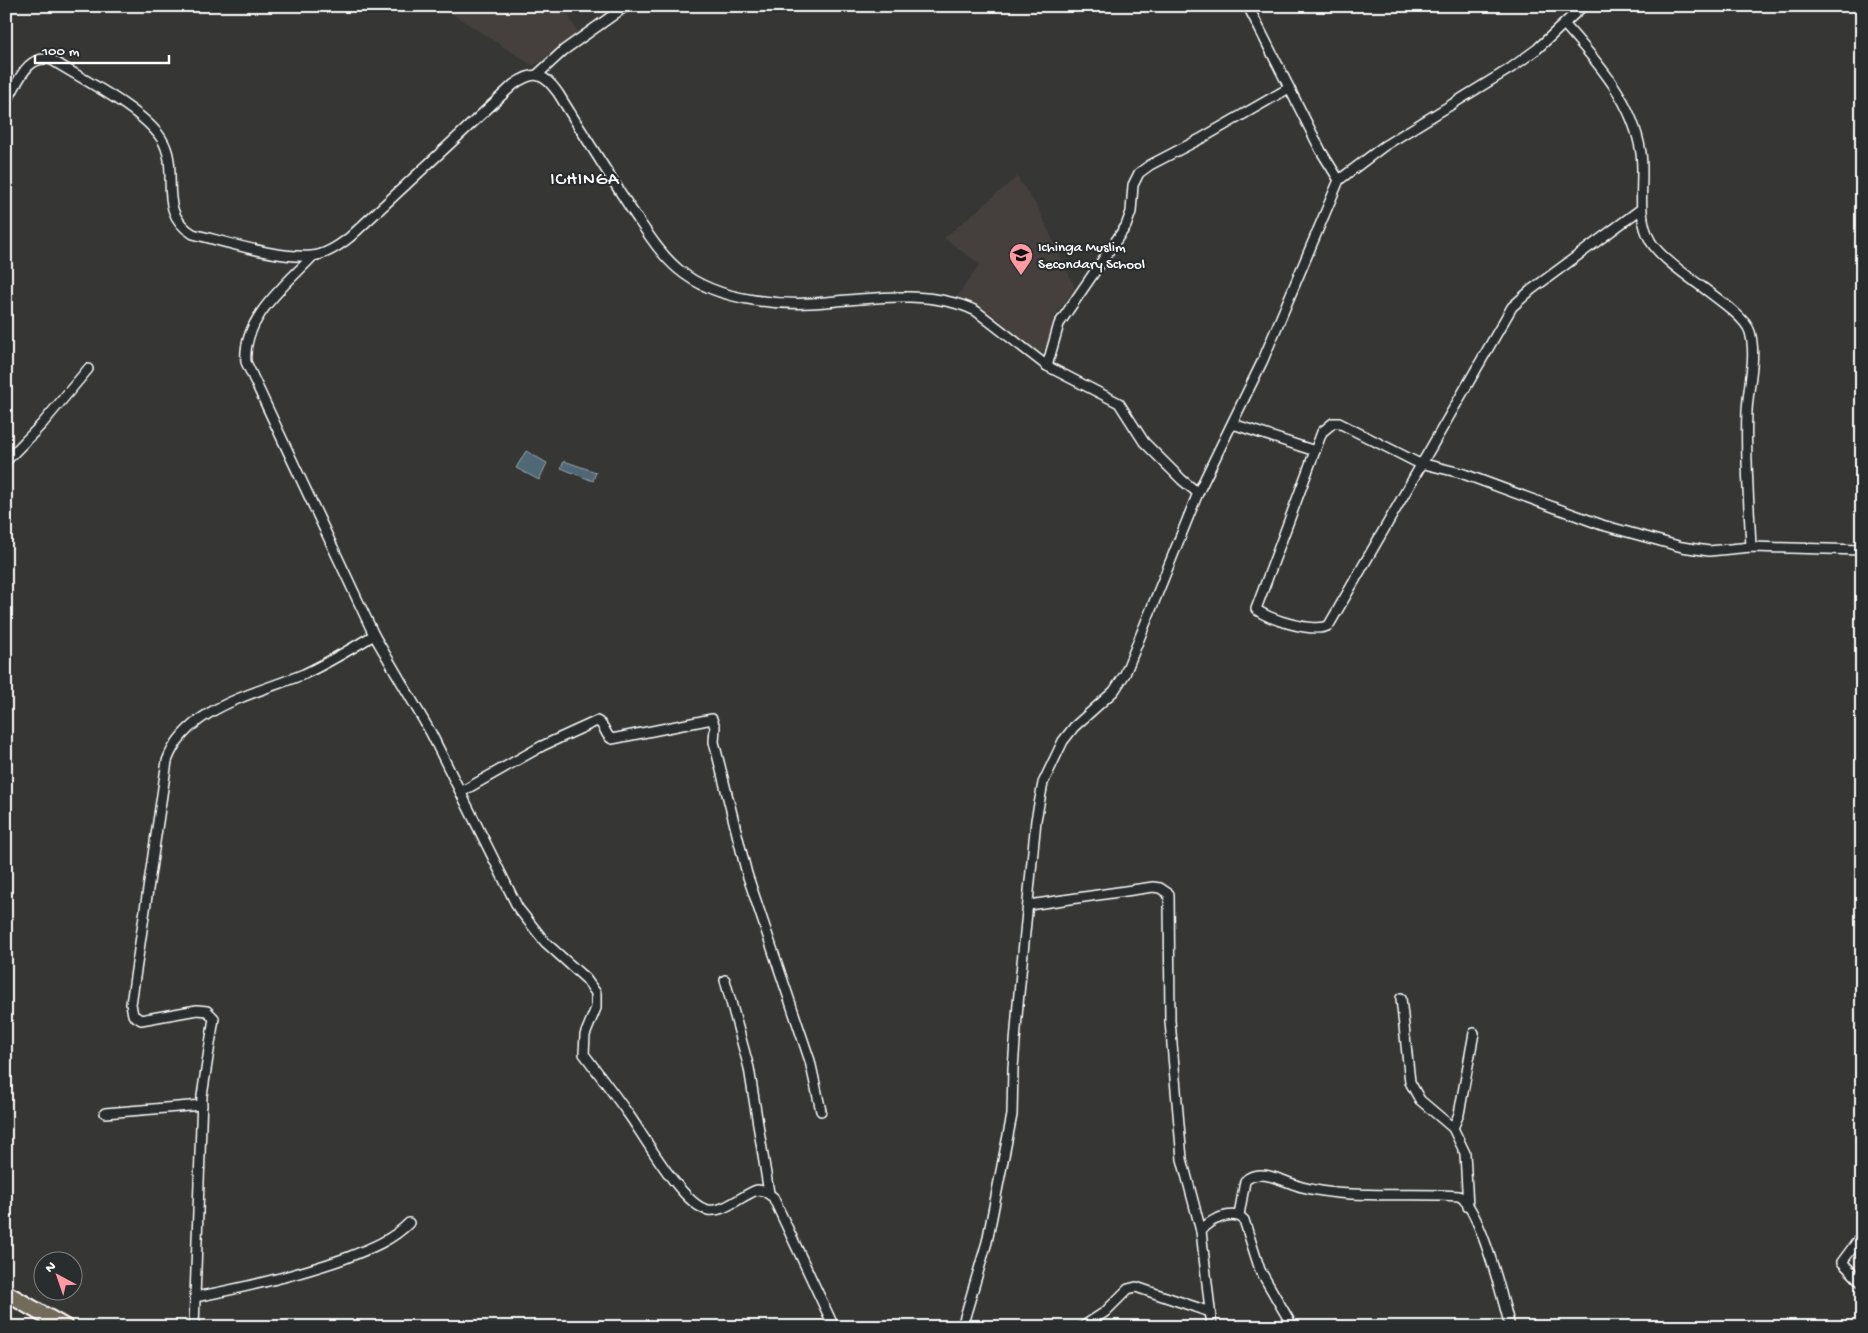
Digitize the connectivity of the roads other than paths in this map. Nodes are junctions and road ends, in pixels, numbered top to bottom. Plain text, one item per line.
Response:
1 (626, 6) edge
2 (1248, 6) edge
3 (1583, 6) edge
4 (1565, 25) junction
5 (537, 75) junction
6 (1289, 88) junction
7 (6, 102) edge
8 (1339, 180) junction
9 (1641, 209) junction
10 (313, 256) junction
11 (1048, 366) junction
12 (88, 369) dead end
13 (1233, 424) junction
14 (1315, 450) junction
15 (6, 461) edge
16 (1421, 464) junction
17 (1198, 493) junction
18 (1751, 547) junction
19 (1862, 550) edge
20 (374, 635) junction
21 (461, 792) junction
22 (1029, 904) junction
23 (725, 980) dead end
24 (1401, 998) dead end
25 (1474, 1033) dead end
26 (202, 1105) junction
27 (821, 1111) dead end
28 (105, 1113) dead end
29 (1453, 1128) junction
30 (769, 1193) junction
31 (1468, 1210) junction
32 (1239, 1215) junction
33 (409, 1223) dead end
34 (1201, 1231) junction
35 (1862, 1235) edge
36 (1862, 1283) edge
37 (6, 1293) edge
38 (195, 1296) junction
39 (1210, 1312) junction
40 (65, 1327) edge
41 (194, 1327) edge
42 (834, 1327) edge
43 (962, 1327) edge
44 (1082, 1327) edge
45 (1212, 1327) edge
46 (1293, 1327) edge
47 (1510, 1327) edge

1 - 5 street
2 - 6 street
3 - 4 street
4 - 8 street
4 - 9 street
5 - 10 street
5 - 11 street
6 - 8 street
6 - 11 street
7 - 10 street
8 - 13 street
9 - 16 street
9 - 18 street
10 - 20 street
11 - 17 street
12 - 15 street
13 - 14 street
13 - 17 street
14 - 16 street
14 - 16 street
16 - 18 street
17 - 22 street
18 - 19 street
20 - 21 street
20 - 26 street
21 - 27 street
21 - 30 street
22 - 34 street
22 - 43 street
23 - 30 street
24 - 29 street
25 - 29 street
26 - 28 street
26 - 38 street
29 - 31 street
30 - 42 street
31 - 32 street
31 - 47 street
32 - 34 street
32 - 46 street
33 - 38 street
34 - 39 street
35 - 36 street
37 - 40 highway
38 - 41 street
39 - 44 street
39 - 45 street

